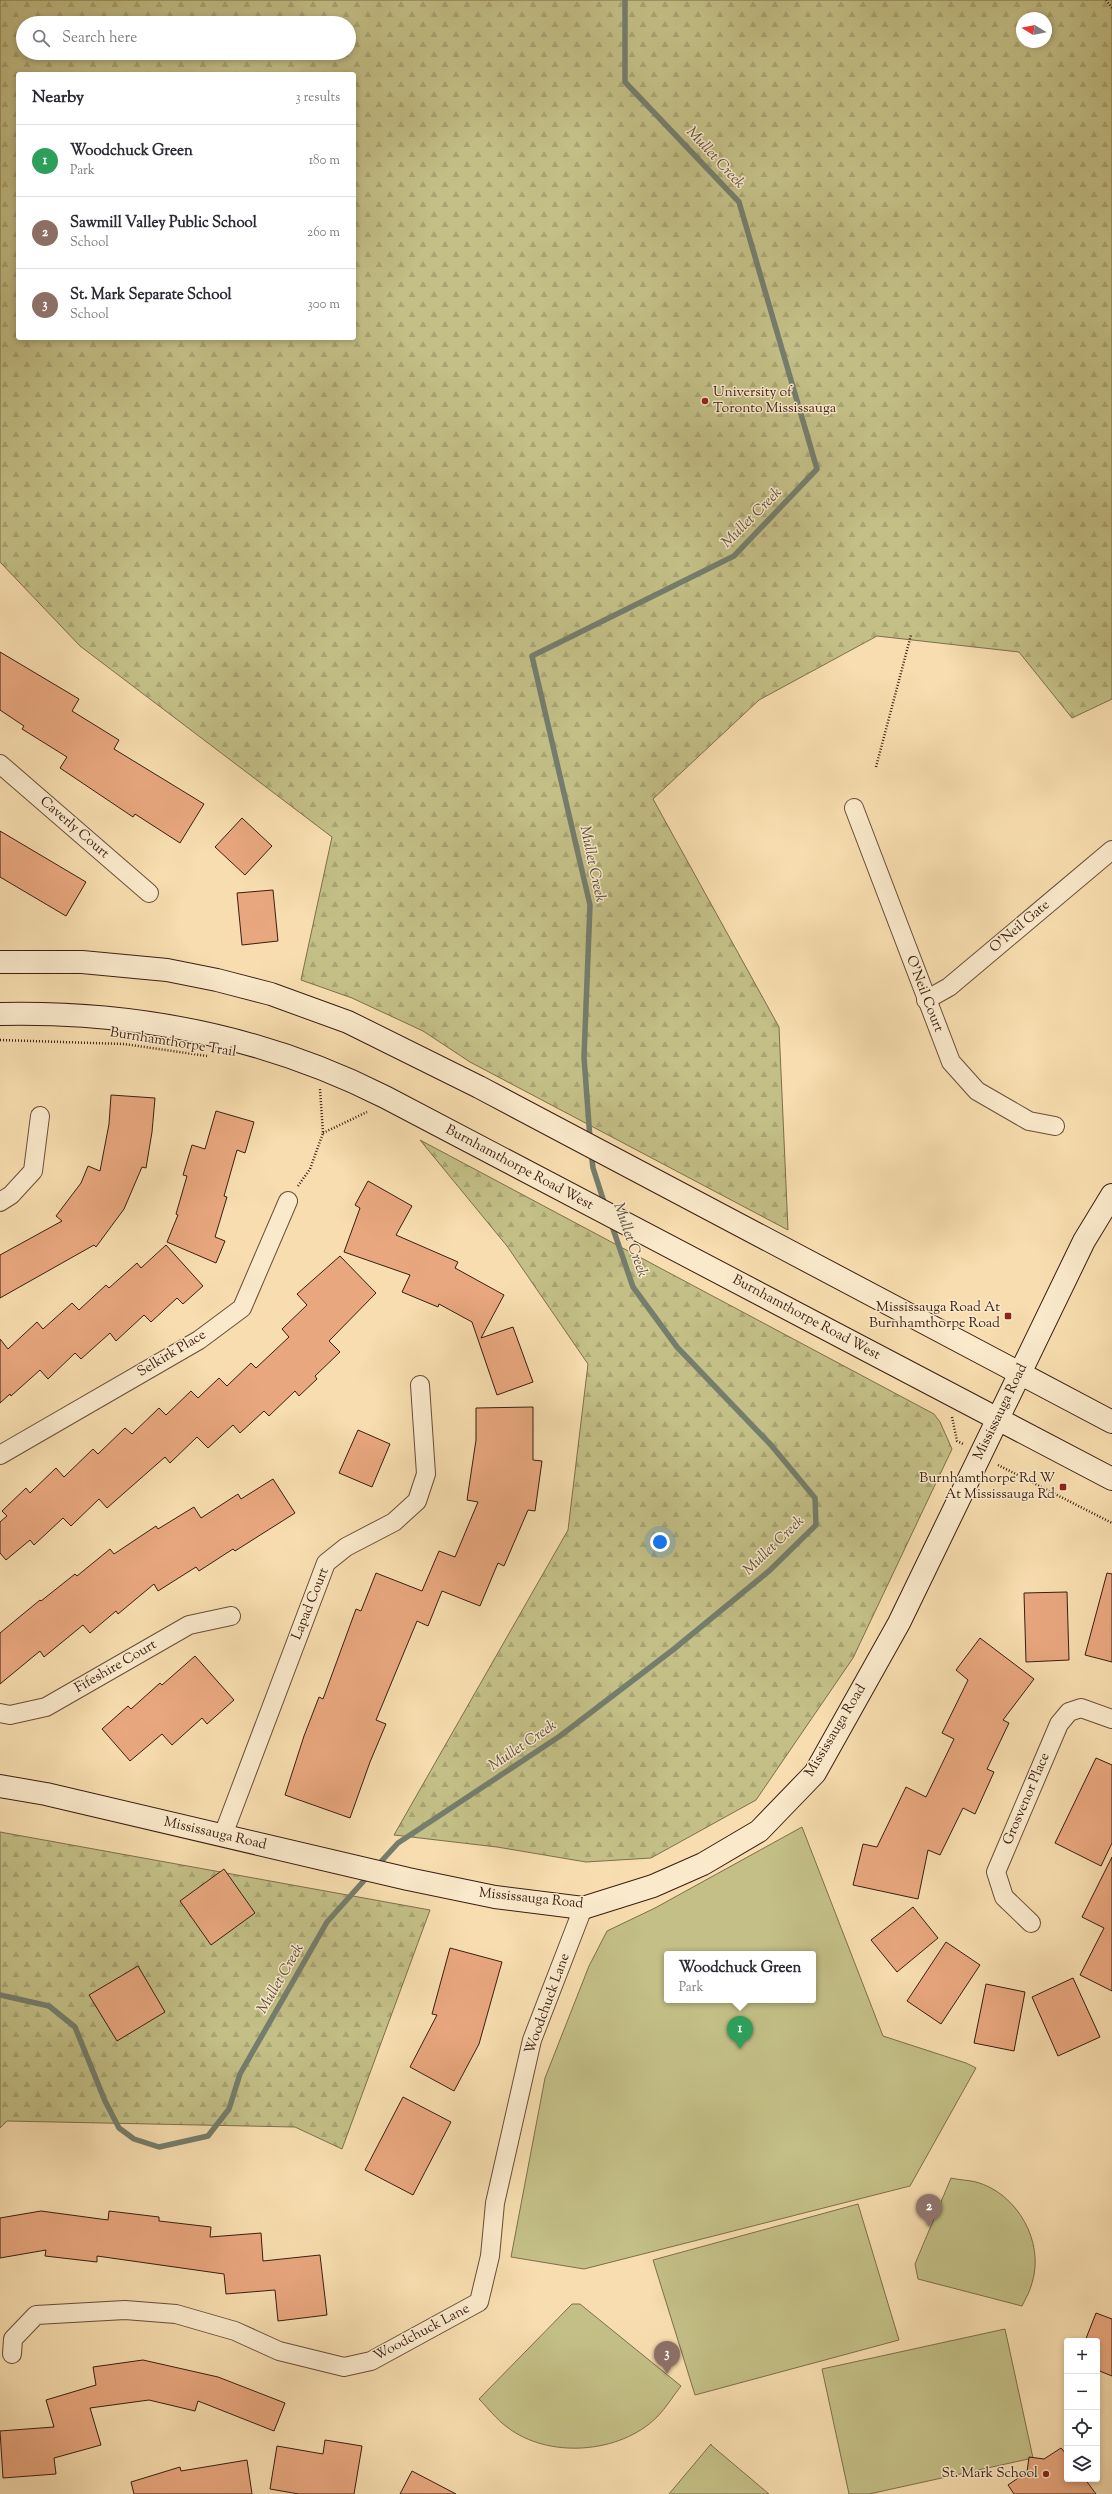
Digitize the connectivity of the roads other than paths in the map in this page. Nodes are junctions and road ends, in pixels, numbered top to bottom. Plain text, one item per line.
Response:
1 (0, 764) edge
2 (854, 808) dead end
3 (1112, 850) edge
4 (149, 893) dead end
5 (0, 962) edge
6 (926, 1000) junction
7 (0, 1014) edge
8 (40, 1116) dead end
9 (1055, 1126) dead end
10 (1112, 1195) edge
11 (288, 1200) road end
12 (0, 1202) edge
13 (1020, 1374) junction
14 (420, 1385) dead end
15 (998, 1419) junction
16 (1112, 1422) edge
17 (0, 1456) edge
18 (1112, 1479) edge
19 (231, 1616) dead end
20 (0, 1713) edge
21 (1112, 1719) edge
22 (0, 1786) edge
23 (223, 1835) junction
24 (583, 1908) junction
25 (1031, 1923) dead end
26 (12, 2354) dead end

1 - 4 street, Caverly Court
2 - 6 street, O'Neil Court
3 - 6 street, O'Neil Gate
5 - 13 main road
6 - 9 street, O'Neil Court
7 - 15 main road, Burnhamthorpe Road West
8 - 12 street
10 - 13 main road, Mississauga Road
11 - 17 street, Selkirk Place
13 - 15 main road, Mississauga Road
13 - 16 main road
14 - 23 street, Lapad Court
15 - 18 main road, Burnhamthorpe Road West
15 - 24 main road, Mississauga Road
19 - 20 street, Fifeshire Court
21 - 25 street, Grosvenor Place
22 - 23 main road, Mississauga Road
23 - 24 main road, Mississauga Road
24 - 26 street, Woodchuck Lane

